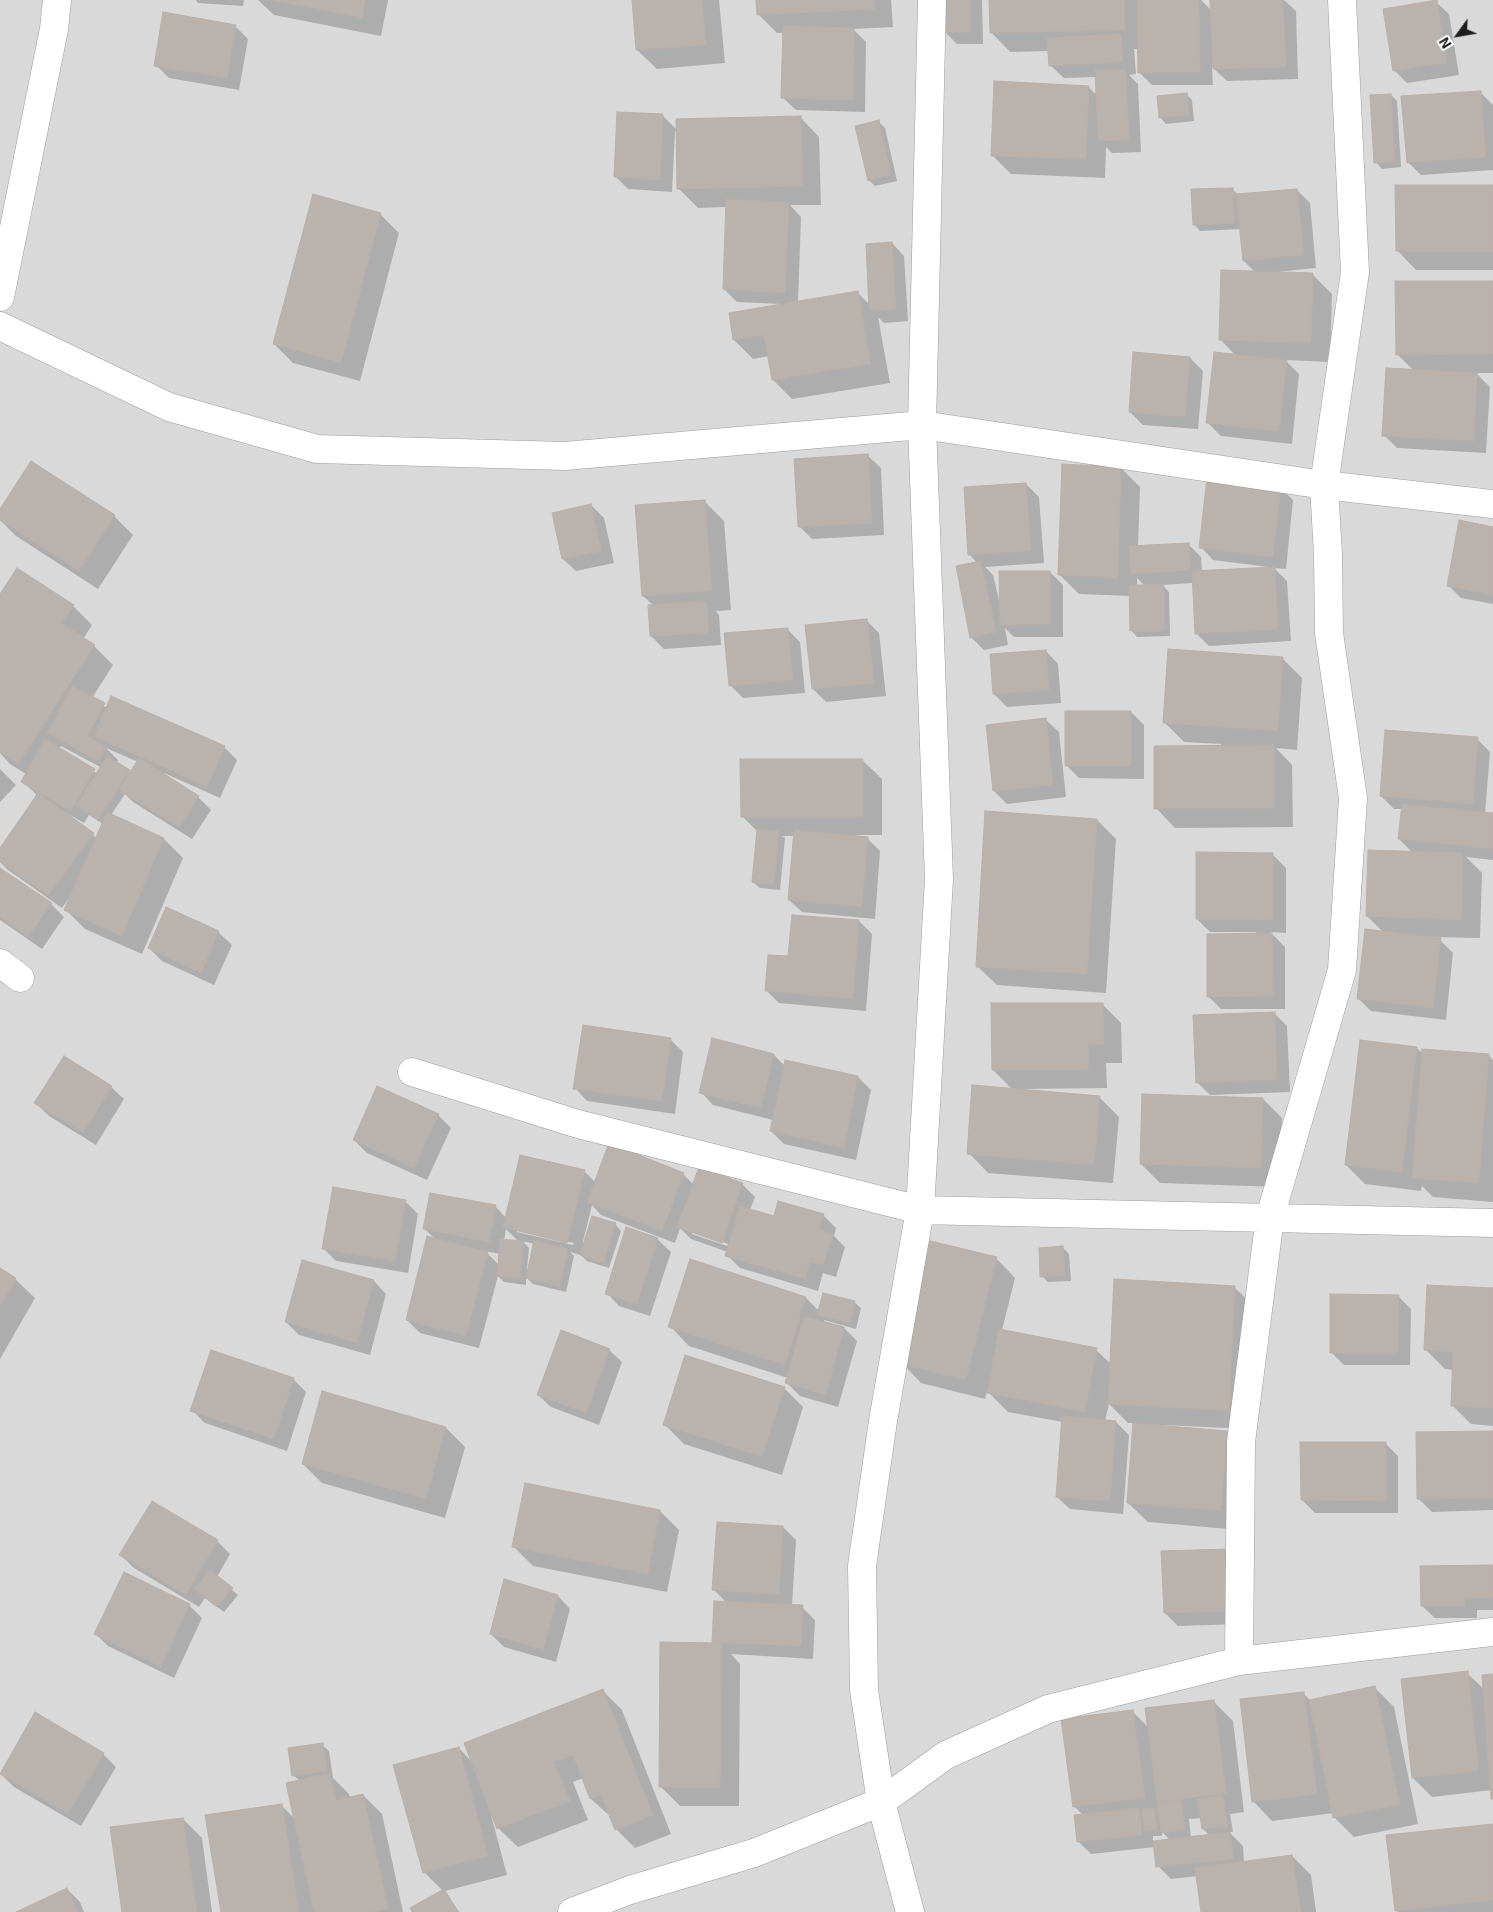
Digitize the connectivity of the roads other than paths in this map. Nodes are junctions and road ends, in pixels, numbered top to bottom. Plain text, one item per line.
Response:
1 (58, 0) edge
2 (932, 0) edge
3 (1342, 0) edge
4 (0, 297) edge
5 (0, 326) edge
6 (922, 425) junction
7 (1324, 485) junction
8 (1493, 504) edge
9 (412, 1072) dead end
10 (920, 1210) junction
11 (1270, 1217) junction
12 (1493, 1223) edge
13 (1493, 1632) edge
14 (1239, 1661) junction
15 (881, 1802) junction
16 (572, 1912) edge
17 (910, 1912) edge

1 - 4 street
2 - 6 street
3 - 7 street
5 - 6 street
6 - 7 street
6 - 10 street
7 - 8 street
7 - 11 street
9 - 10 street
10 - 11 street
10 - 15 street
11 - 12 street
11 - 14 street
13 - 14 street
14 - 15 street
15 - 16 street
15 - 17 street

